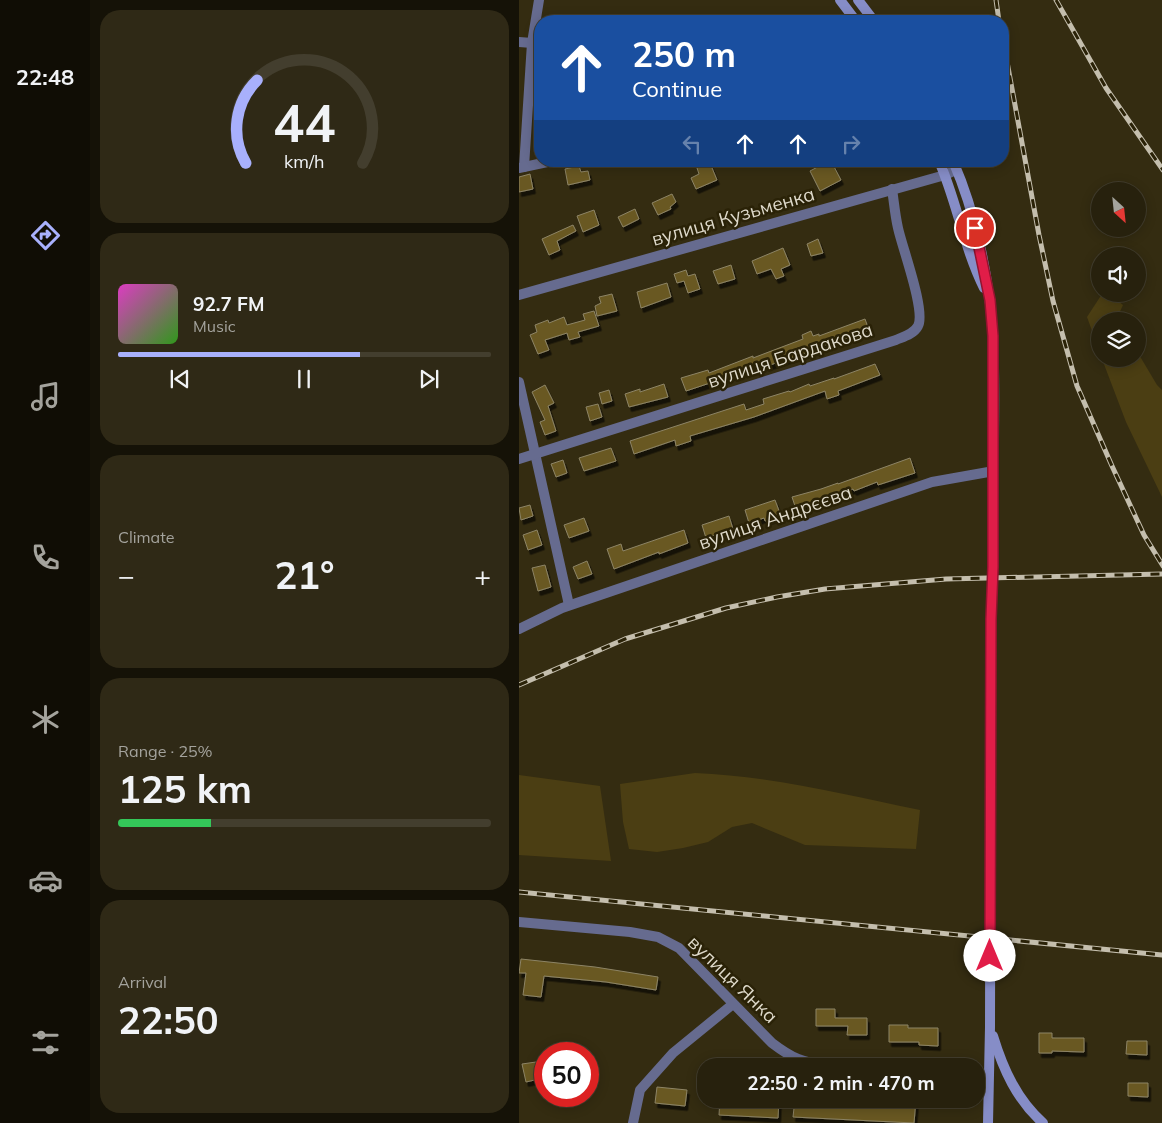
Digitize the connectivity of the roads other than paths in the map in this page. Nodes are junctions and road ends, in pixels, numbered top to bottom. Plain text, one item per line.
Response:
1 (539, 0) edge
2 (840, 0) edge
3 (858, 0) edge
4 (537, 15) edge
5 (851, 15) edge
6 (869, 15) edge
7 (534, 31) edge
8 (519, 42) edge
9 (532, 43) junction
10 (522, 167) edge
11 (942, 167) edge
12 (953, 167) edge
13 (956, 167) edge
14 (945, 175) junction
15 (892, 189) junction
16 (519, 295) edge
17 (990, 300) junction
18 (519, 382) edge
19 (535, 454) junction
20 (519, 459) edge
21 (994, 471) junction
22 (569, 605) junction
23 (519, 629) edge
24 (519, 922) edge
25 (733, 1004) junction
26 (990, 1027) junction
27 (794, 1058) edge
28 (633, 1123) edge
29 (988, 1123) edge
30 (1043, 1123) edge

1 - 4 street
2 - 5 main road
3 - 6 main road
7 - 9 street
8 - 9 street
9 - 10 street
11 - 14 main road
12 - 14 street, вулиця Кузьменка
13 - 17 main road
14 - 15 street, вулиця Кузьменка
14 - 17 main road
15 - 16 street, вулиця Кузьменка
15 - 19 street, вулиця Бардакова
17 - 21 main road
18 - 19 street
19 - 20 street, вулиця Бардакова
19 - 22 street
21 - 22 street, вулиця Андрєєва
21 - 26 main road
22 - 23 street, вулиця Андрєєва
24 - 25 street, вулиця Янка
25 - 27 street, вулиця Янка
25 - 28 street
26 - 29 main road
26 - 30 main road

